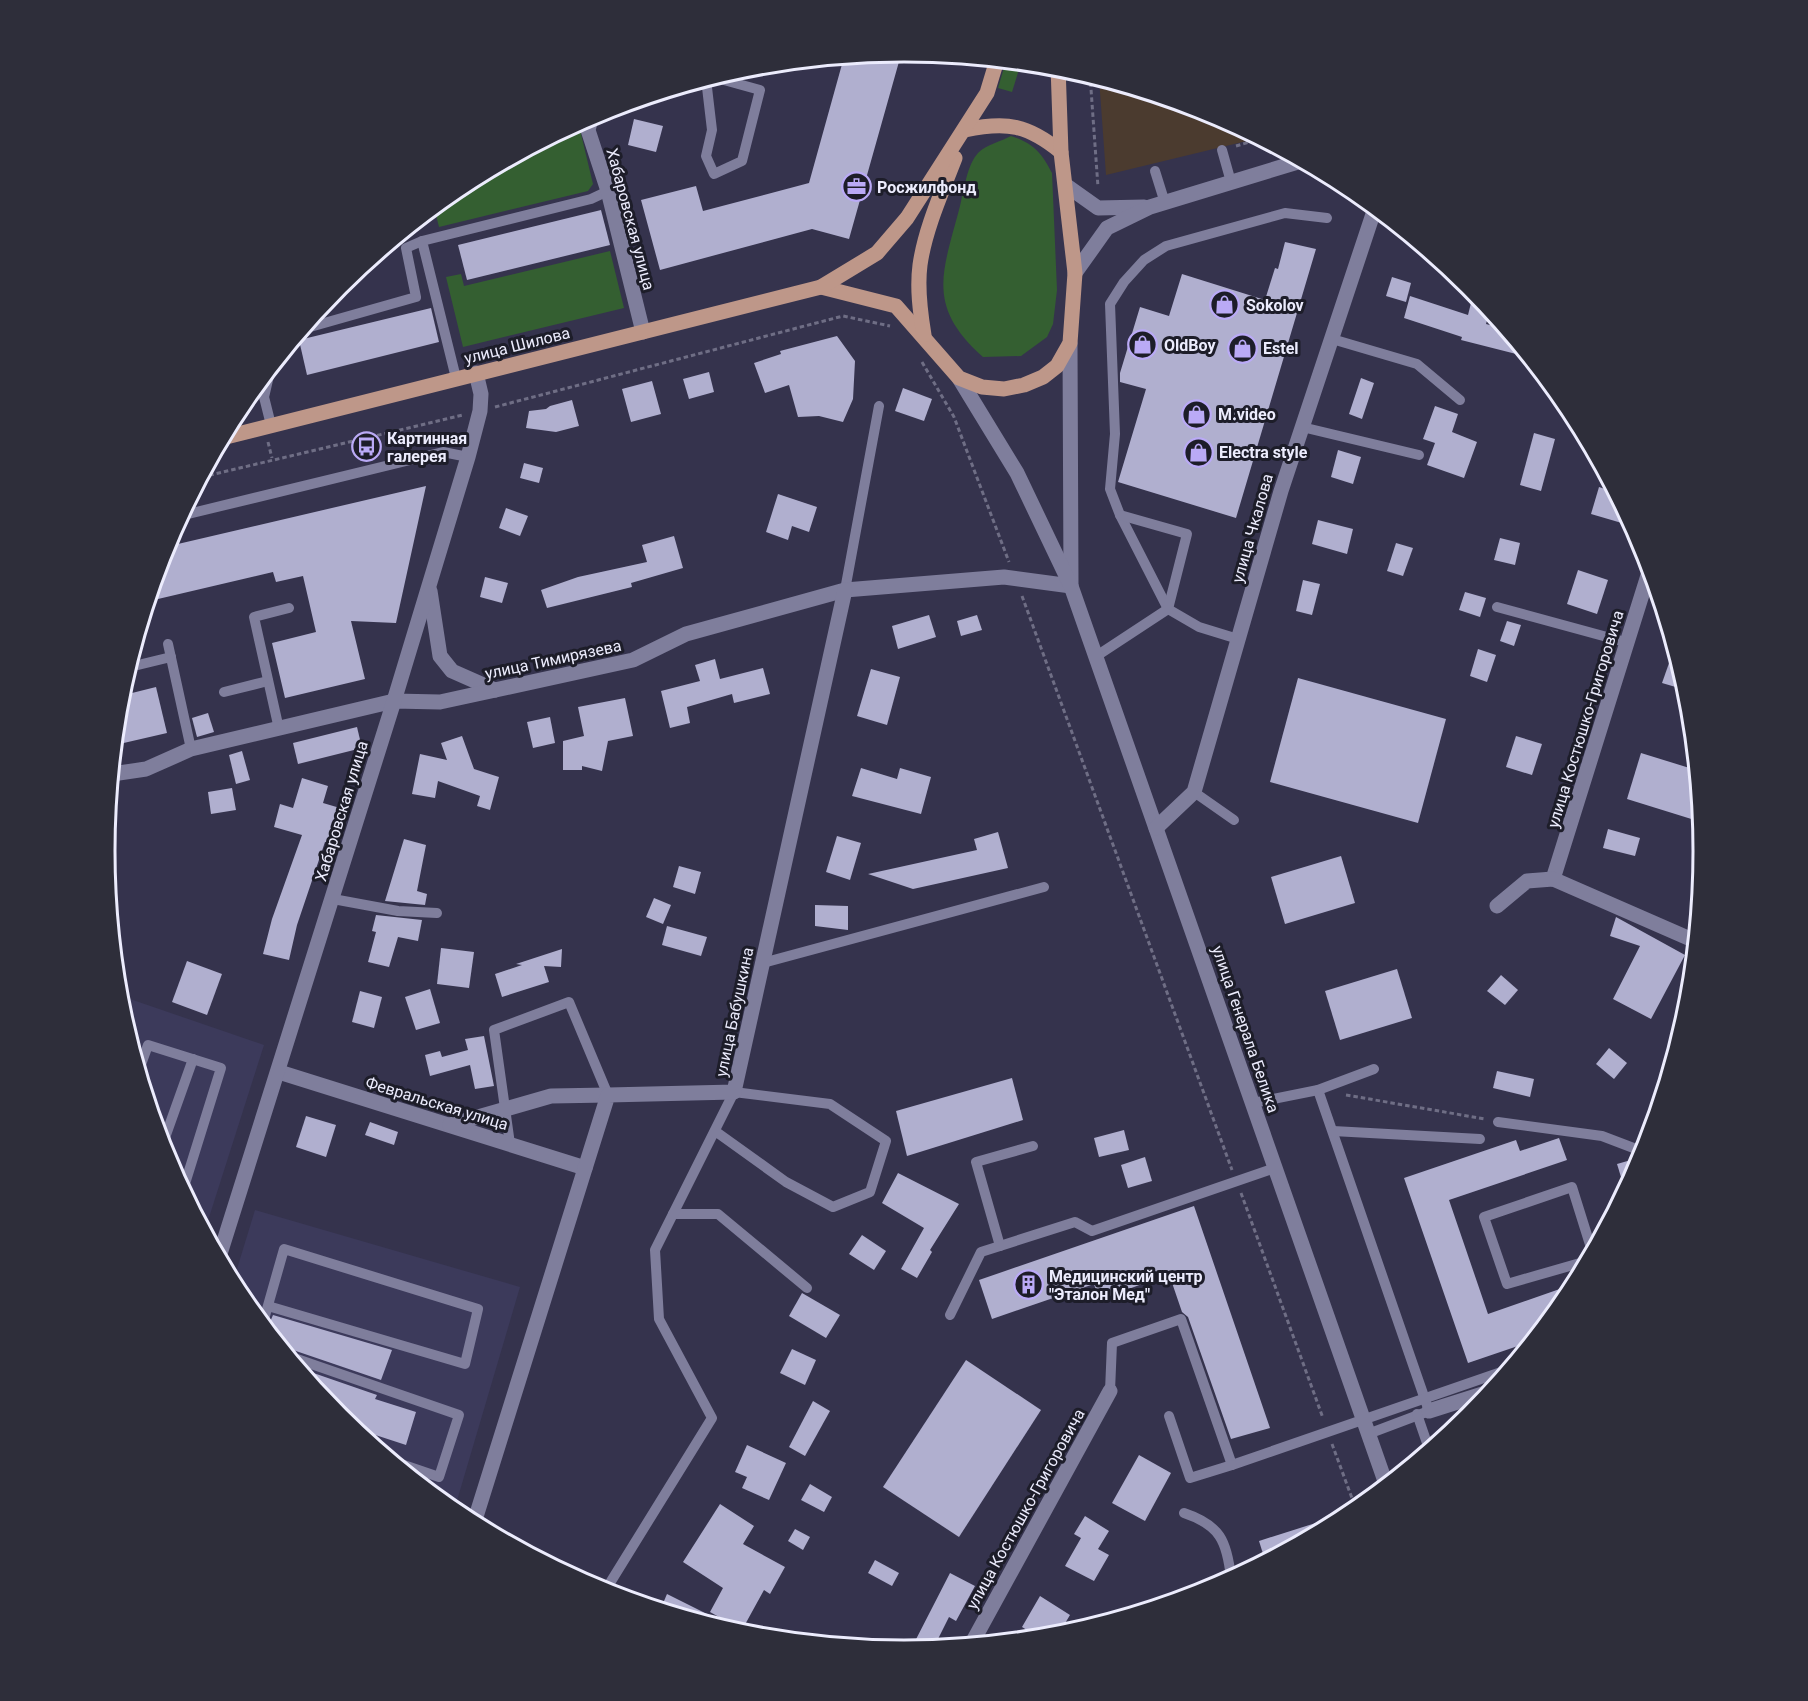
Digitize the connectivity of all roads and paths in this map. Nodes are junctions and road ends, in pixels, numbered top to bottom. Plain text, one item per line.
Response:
1 (995, 67) edge
2 (1058, 77) edge
3 (729, 82) edge
4 (1091, 84) edge
5 (707, 86) edge
6 (588, 128) edge
7 (965, 130) junction
8 (1250, 142) edge
9 (1222, 150) joint
10 (1061, 152) junction
11 (1292, 164) edge
12 (1155, 171) dead end
13 (1231, 182) junction
14 (1067, 186) junction
15 (608, 191) junction
16 (1098, 198) dead end
17 (1157, 205) junction
18 (1372, 216) edge
19 (1327, 218) dead end
20 (422, 241) junction
21 (1075, 273) junction
22 (821, 287) junction
23 (315, 326) edge
24 (643, 332) junction
25 (897, 333) dead end
26 (924, 335) junction
27 (1332, 339) junction
28 (1070, 343) junction
29 (918, 357) dead end
30 (476, 373) junction
31 (456, 378) junction
32 (959, 378) junction
33 (265, 388) edge
34 (1460, 400) dead end
35 (879, 406) dead end
36 (480, 411) junction
37 (271, 425) junction
38 (1302, 427) junction
39 (234, 435) edge
40 (1419, 455) dead end
41 (468, 457) junction
42 (211, 475) edge
43 (191, 513) edge
44 (1120, 515) junction
45 (1016, 579) junction
46 (1646, 583) edge
47 (430, 584) junction
48 (1071, 586) junction
49 (845, 590) junction
50 (1497, 607) dead end
51 (289, 609) dead end
52 (1168, 609) junction
53 (1238, 639) junction
54 (1629, 643) junction
55 (168, 644) dead end
56 (171, 657) junction
57 (1095, 657) junction
58 (138, 665) dead end
59 (268, 681) junction
60 (495, 690) junction
61 (224, 692) dead end
62 (394, 701) junction
63 (279, 729) junction
64 (191, 749) junction
65 (120, 773) edge
66 (1194, 792) junction
67 (1234, 820) dead end
68 (1156, 828) junction
69 (1553, 879) junction
70 (1044, 887) dead end
71 (333, 899) junction
72 (1497, 906) dead end
73 (437, 913) dead end
74 (1688, 937) edge
75 (763, 963) junction
76 (143, 1059) edge
77 (193, 1059) junction
78 (1374, 1069) dead end
79 (279, 1072) junction
80 (1318, 1090) junction
81 (734, 1092) junction
82 (608, 1095) junction
83 (1252, 1103) junction
84 (505, 1109) junction
85 (1498, 1122) joint
86 (450, 1125) junction
87 (167, 1131) edge
88 (715, 1131) junction
89 (1333, 1131) junction
90 (1480, 1139) dead end
91 (510, 1144) junction
92 (1033, 1146) dead end
93 (1634, 1148) edge
94 (585, 1168) junction
95 (1275, 1168) junction
96 (187, 1178) edge
97 (1237, 1182) junction
98 (673, 1214) junction
99 (1589, 1241) edge
100 (999, 1246) junction
101 (222, 1247) edge
102 (1575, 1264) edge
103 (807, 1288) dead end
104 (268, 1306) junction
105 (266, 1314) edge
106 (951, 1315) dead end
107 (304, 1362) edge
108 (1490, 1378) edge
109 (1110, 1391) joint
110 (1474, 1396) edge
111 (1423, 1408) junction
112 (1169, 1416) dead end
113 (1366, 1427) junction
114 (1328, 1432) junction
115 (1428, 1440) edge
116 (1232, 1465) junction
117 (415, 1469) edge
118 (1383, 1476) edge
119 (1352, 1499) edge
120 (477, 1514) edge
121 (1184, 1514) dead end
122 (1230, 1568) edge
123 (610, 1582) edge
124 (976, 1636) edge

1 - 7 main road
2 - 10 main road
3 - 5 lane
4 - 16 path
6 - 15 street, Хабаровская улица
7 - 10 main road
7 - 22 main road
7 - 26 main road
8 - 9 path
9 - 13 lane
10 - 14 main road
11 - 13 street
12 - 17 lane
13 - 17 street
14 - 17 street
14 - 21 main road
15 - 20 lane
15 - 24 street, Хабаровская улица
17 - 21 street
18 - 27 street, улица Чкалова
19 - 44 lane
20 - 23 lane
20 - 31 lane
21 - 28 main road
22 - 24 main road, улица Шилова
22 - 26 main road
24 - 30 main road, улица Шилова
25 - 36 path
26 - 32 main road
27 - 34 lane
27 - 38 street, улица Чкалова
28 - 32 main road
28 - 48 street
29 - 45 path
30 - 31 main road, улица Шилова
30 - 36 street, Хабаровская улица
31 - 37 main road, улица Шилова
32 - 48 street
33 - 37 lane
35 - 49 lane
36 - 41 street, Хабаровская улица
36 - 42 path
37 - 39 main road, улица Шилова
38 - 40 lane
38 - 53 street, улица Чкалова
41 - 43 lane
41 - 47 street, Хабаровская улица
44 - 52 lane
44 - 52 lane
45 - 48 street, улица Тимирязева
45 - 49 street, улица Тимирязева
45 - 97 path
46 - 54 street, улица Костюшко-Григоровича
47 - 60 street
47 - 62 street, Хабаровская улица
48 - 57 street, улица Генерала Белика
49 - 60 street, улица Тимирязева
49 - 75 street, улица Бабушкина
50 - 54 lane
51 - 59 lane
52 - 53 lane
52 - 57 lane
53 - 66 street, улица Чкалова
54 - 69 street, улица Костюшко-Григоровича
55 - 56 lane
56 - 58 lane
56 - 64 lane
57 - 68 street, улица Генерала Белика
59 - 61 lane
59 - 63 lane
60 - 62 street, улица Тимирязева
62 - 63 street, улица Тимирязева
62 - 71 street, Хабаровская улица
63 - 64 street, улица Тимирязева
64 - 65 street, улица Тимирязева
66 - 67 lane
66 - 68 street
68 - 83 street, улица Генерала Белика
69 - 72 street
69 - 74 street
70 - 75 lane
71 - 73 lane
71 - 79 street, Хабаровская улица
75 - 81 street, улица Бабушкина
76 - 77 lane
77 - 87 lane
77 - 96 lane
78 - 80 lane
79 - 86 street, Февральская улица
79 - 101 street, Хабаровская улица
80 - 83 lane
80 - 85 path
80 - 89 lane
81 - 82 street, улица Бабушкина
81 - 88 lane
81 - 88 lane
82 - 84 street, улица Бабушкина
82 - 84 lane
82 - 94 street
83 - 95 street, улица Генерала Белика
84 - 86 street, улица Бабушкина
84 - 91 lane
85 - 93 lane
86 - 91 street, Февральская улица
88 - 98 lane
89 - 90 lane
89 - 111 lane
91 - 94 street, Февральская улица
92 - 100 lane
94 - 120 street
95 - 97 lane
95 - 113 street, улица Генерала Белика
97 - 100 lane
97 - 114 path
98 - 103 lane
98 - 123 lane
99 - 102 lane
100 - 106 lane
104 - 104 lane
104 - 105 lane
107 - 117 lane
108 - 111 lane
109 - 116 lane
109 - 124 street, улица Костюшко-Григоровича
110 - 111 street
111 - 113 lane
111 - 113 lane
111 - 115 lane
112 - 116 lane
113 - 114 lane
113 - 118 street, улица Генерала Белика
114 - 116 lane
114 - 119 path
121 - 122 lane

